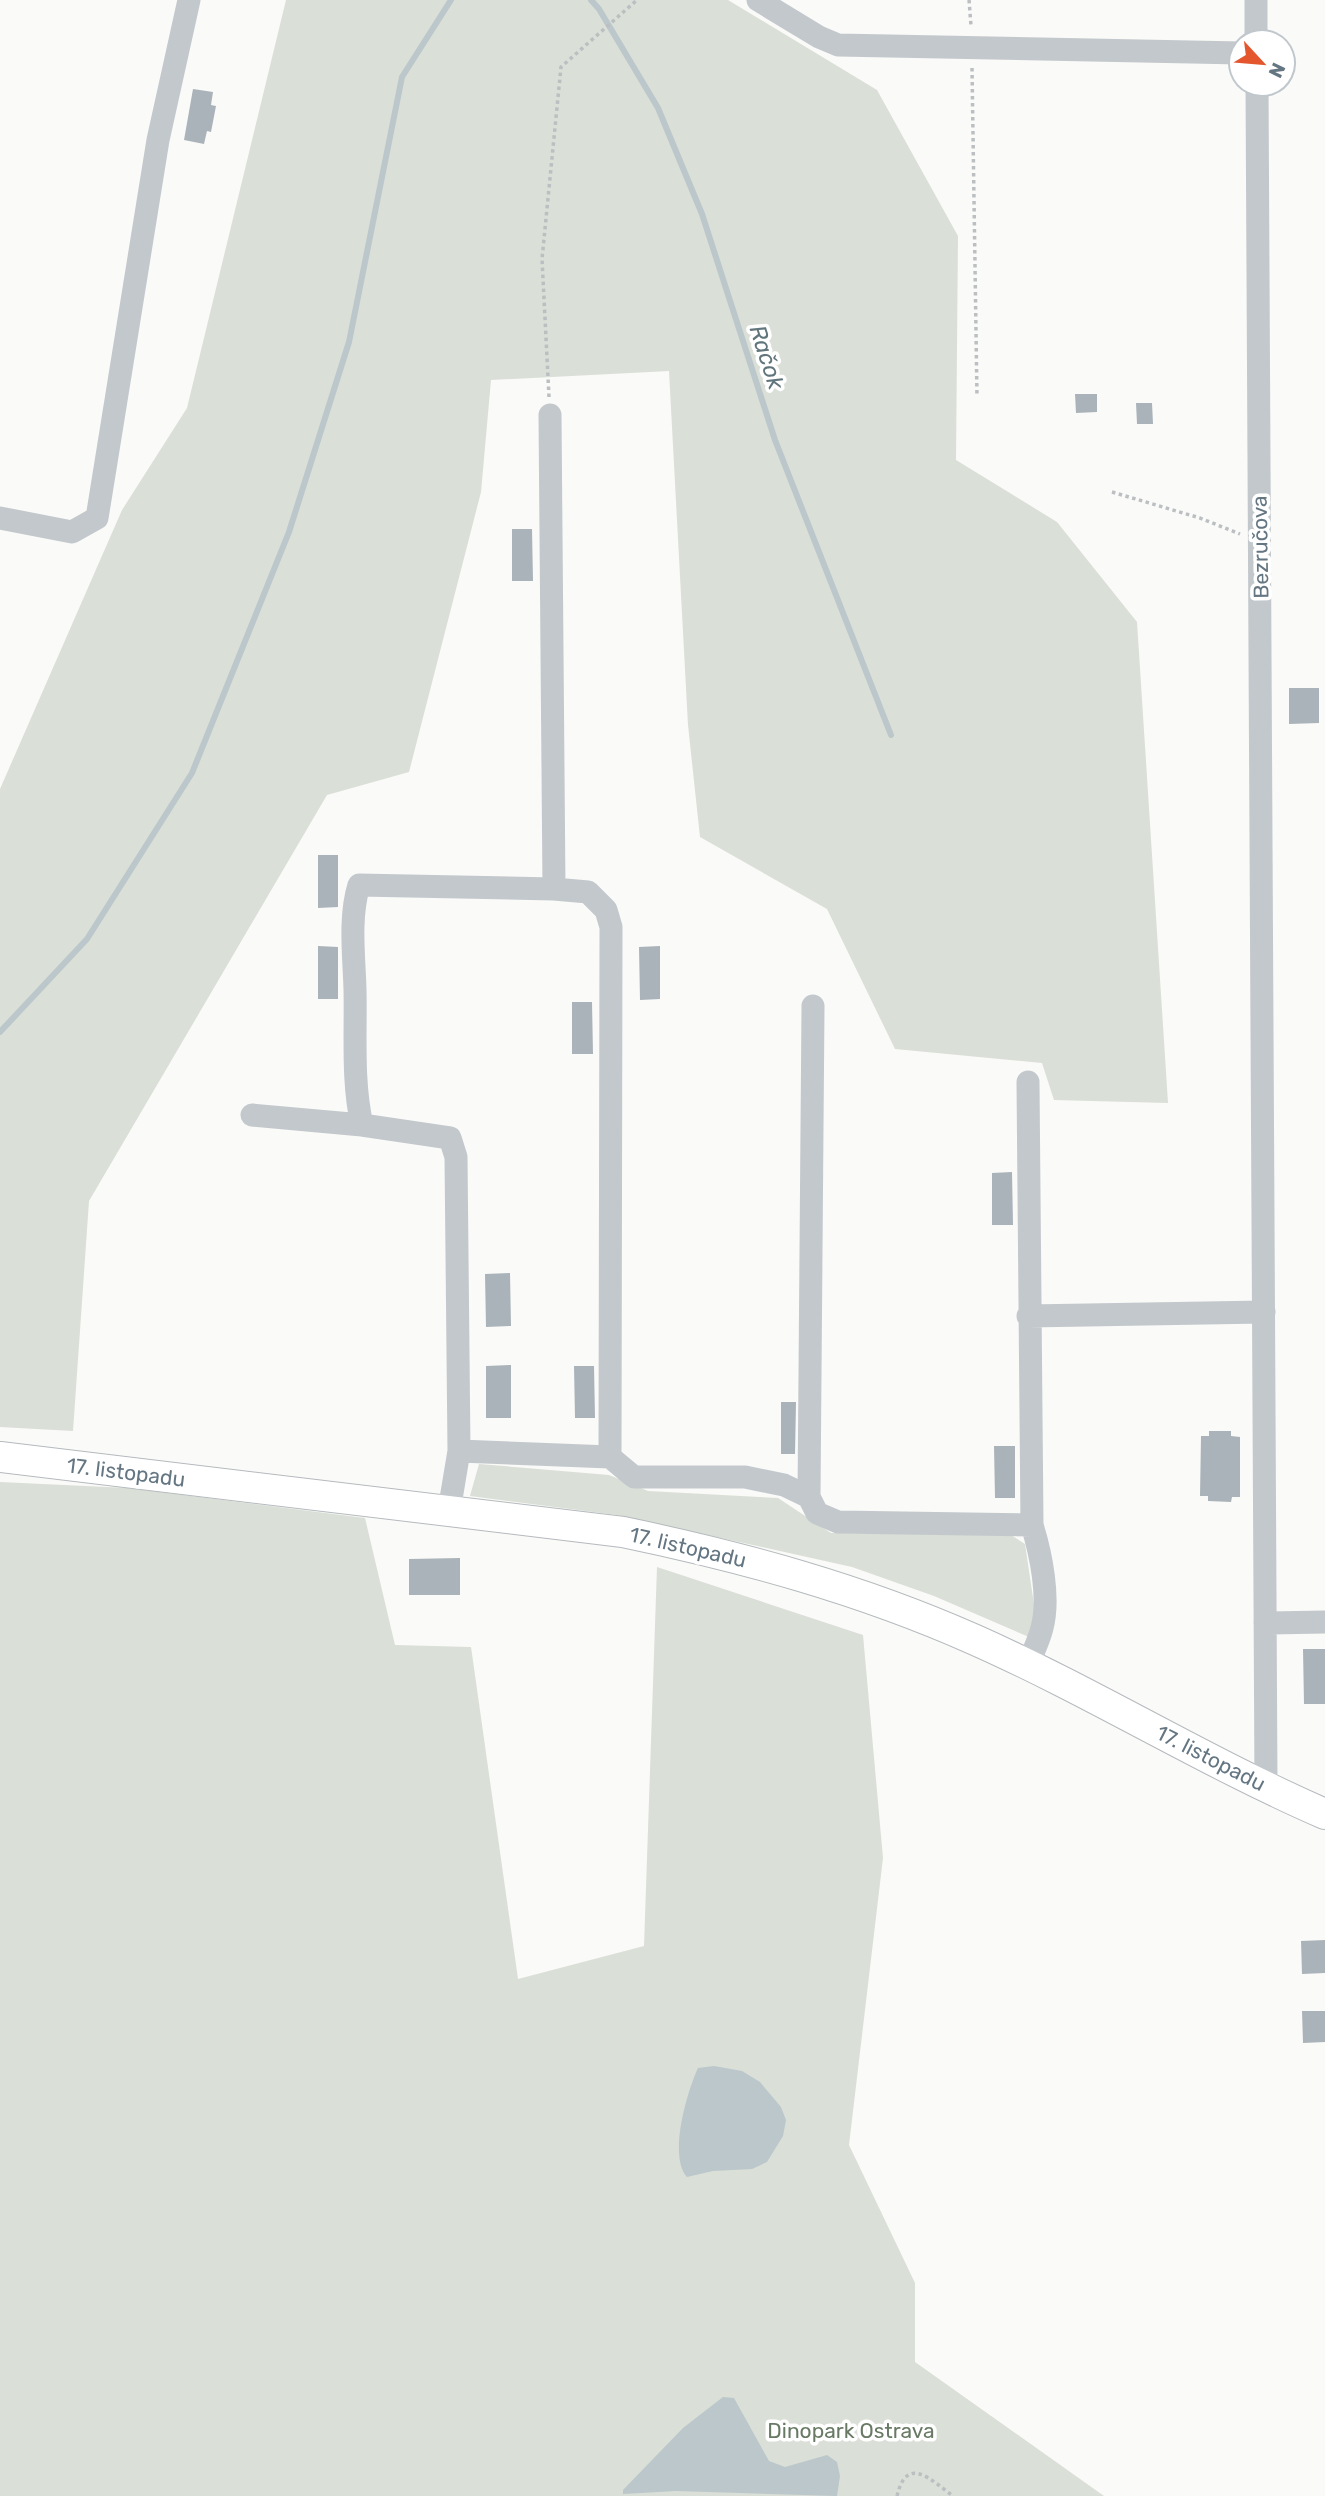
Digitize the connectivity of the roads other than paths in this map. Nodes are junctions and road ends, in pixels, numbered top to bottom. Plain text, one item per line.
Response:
1 (189, 0) edge
2 (758, 0) edge
3 (1256, 0) edge
4 (1256, 28) edge
5 (1227, 53) edge
6 (1257, 98) edge
7 (550, 415) road end
8 (0, 518) edge
9 (554, 889) junction
10 (813, 1006) dead end
11 (1028, 1082) dead end
12 (252, 1115) dead end
13 (362, 1125) junction
14 (1265, 1312) junction
15 (1028, 1316) junction
16 (459, 1451) junction
17 (0, 1457) edge
18 (610, 1457) junction
19 (809, 1497) junction
20 (449, 1511) junction
21 (1032, 1525) junction
22 (1325, 1622) edge
23 (1265, 1623) junction
24 (1028, 1664) junction
25 (1266, 1786) junction
26 (1325, 1814) edge

1 - 8 street
2 - 5 street
3 - 4 street
6 - 14 street, Bezručova
7 - 9 street
9 - 13 street
9 - 18 street
10 - 19 street
11 - 15 street
12 - 13 street
13 - 16 street
14 - 15 street
14 - 23 street, Bezručova
15 - 21 street
16 - 18 street
16 - 20 street
17 - 20 main road, 17. listopadu
18 - 19 street
19 - 21 street
20 - 24 main road, 17. listopadu
21 - 24 street
22 - 23 street
23 - 25 street, Bezručova
24 - 25 main road, 17. listopadu
25 - 26 main road, 17. listopadu

